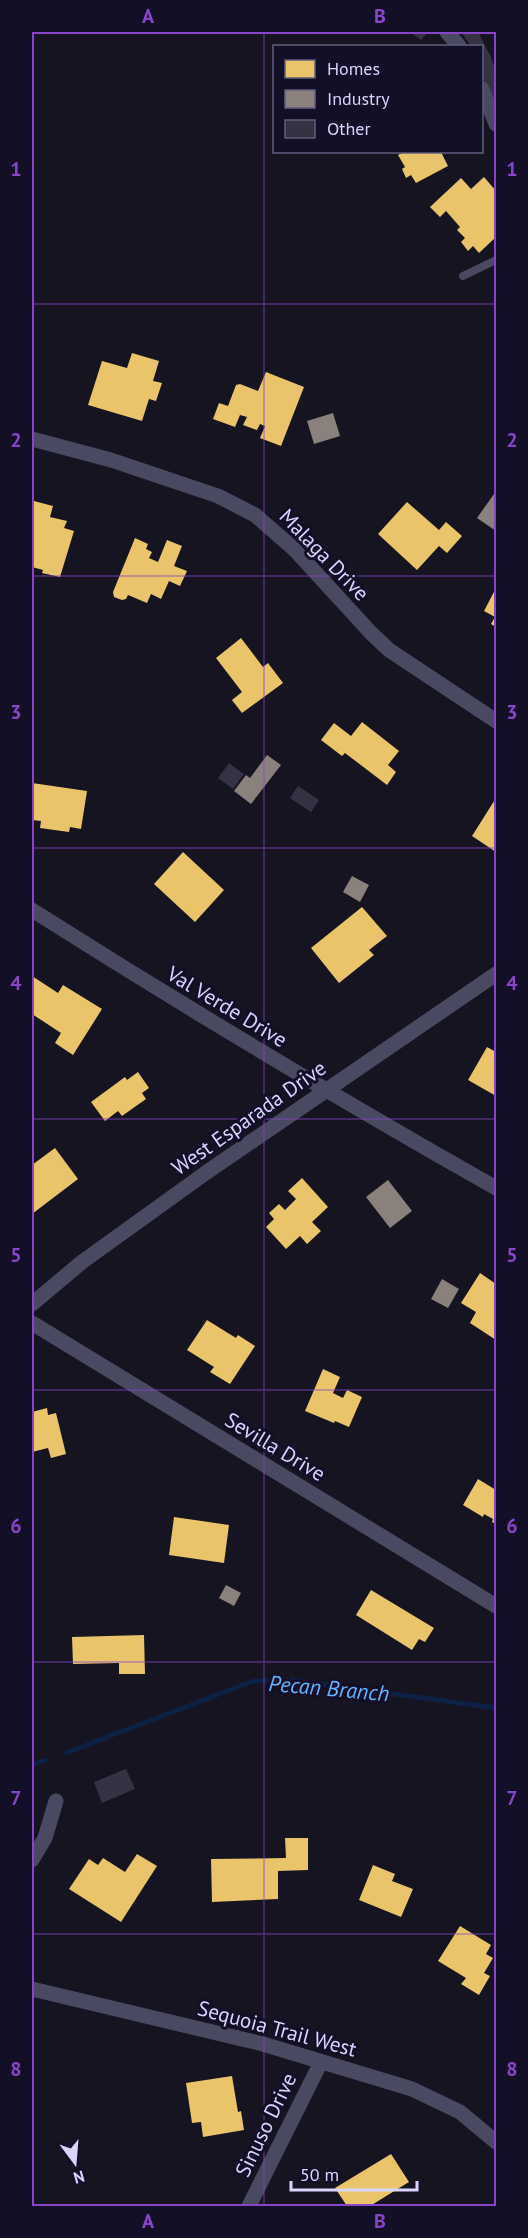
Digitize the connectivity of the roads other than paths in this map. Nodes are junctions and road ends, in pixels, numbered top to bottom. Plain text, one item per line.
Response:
1 (447, 32) edge
2 (458, 45) edge
3 (483, 92) edge
4 (496, 124) edge
5 (496, 260) edge
6 (463, 276) dead end
7 (32, 439) edge
8 (496, 721) edge
9 (32, 910) edge
10 (496, 974) edge
11 (324, 1091) junction
12 (496, 1188) edge
13 (32, 1304) edge
14 (32, 1323) edge
15 (496, 1606) edge
16 (56, 1801) dead end
17 (32, 1860) edge
18 (32, 1989) edge
19 (321, 2062) junction
20 (496, 2142) edge
21 (249, 2206) edge

1 - 2 street
3 - 4 street
5 - 6 lane
7 - 8 street, Malaga Drive
9 - 11 street, Val Verde Drive
10 - 11 street, West Esparada Drive
11 - 12 street, Val Verde Drive
11 - 13 street, West Esparada Drive
14 - 15 street, Sevilla Drive
16 - 17 street
18 - 19 street, Sequoia Trail West
19 - 20 street, Sequoia Trail West
19 - 21 street, Sinuso Drive

